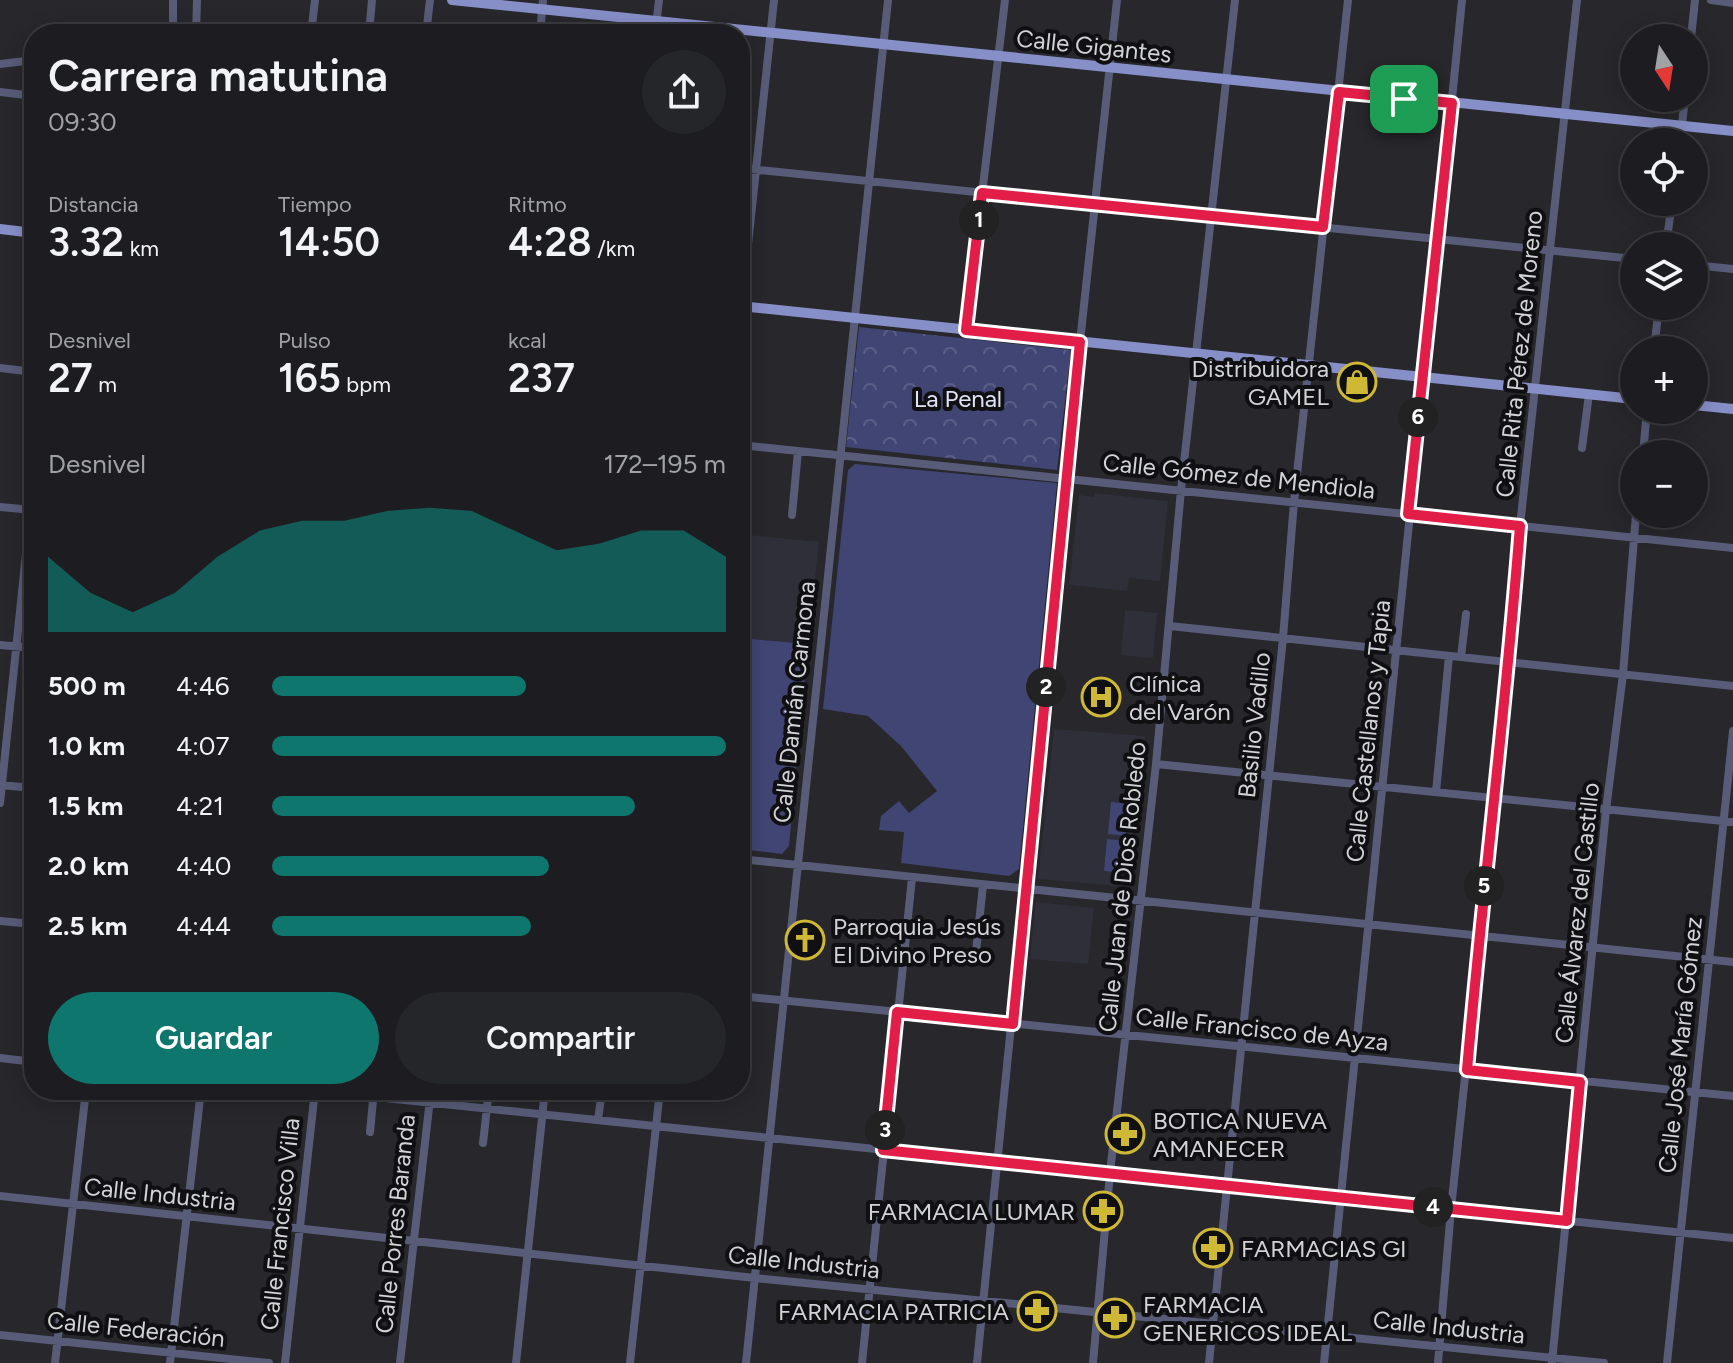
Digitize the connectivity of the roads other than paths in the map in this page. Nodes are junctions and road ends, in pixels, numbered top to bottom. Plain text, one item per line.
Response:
1 (173, 0) edge
2 (197, 0) edge
3 (315, 0) edge
4 (372, 0) edge
5 (430, 0) edge
6 (452, 0) edge
7 (659, 0) edge
8 (774, 0) edge
9 (888, 0) edge
10 (1005, 0) edge
11 (1117, 0) edge
12 (1235, 0) edge
13 (1348, 0) edge
14 (1462, 0) edge
15 (1577, 0) edge
16 (1695, 0) edge
17 (1711, 0) edge
18 (1733, 3) edge
19 (543, 5) edge
20 (657, 21) junction
21 (173, 24) edge
22 (196, 24) edge
23 (312, 24) edge
24 (370, 24) edge
25 (427, 24) edge
26 (657, 24) edge
27 (685, 24) edge
28 (1692, 24) edge
29 (750, 31) edge
30 (770, 33) junction
31 (884, 45) junction
32 (999, 56) junction
33 (24, 61) edge
34 (0, 64) edge
35 (1111, 68) junction
36 (1227, 81) junction
37 (0, 92) edge
38 (1339, 92) junction
39 (24, 95) edge
40 (1452, 103) junction
41 (1684, 112) edge
42 (1565, 115) junction
43 (1682, 126) junction
44 (1733, 131) edge
45 (750, 169) edge
46 (756, 169) junction
47 (871, 181) junction
48 (982, 193) junction
49 (1095, 204) junction
50 (750, 206) edge
51 (1210, 216) junction
52 (1323, 227) junction
53 (0, 229) edge
54 (24, 232) edge
55 (1438, 240) junction
56 (1551, 251) junction
57 (1620, 258) edge
58 (1708, 266) edge
59 (1733, 269) edge
60 (750, 307) edge
61 (854, 318) junction
62 (966, 330) junction
63 (1080, 342) junction
64 (1195, 354) junction
65 (1309, 365) junction
66 (0, 368) edge
67 (24, 371) edge
68 (1423, 377) junction
69 (1535, 388) junction
70 (1589, 394) junction
71 (1620, 397) edge
72 (1708, 406) edge
73 (1733, 409) edge
74 (750, 446) edge
75 (1582, 448) dead end
76 (798, 451) junction
77 (840, 455) junction
78 (1067, 478) junction
79 (1181, 490) junction
80 (1294, 502) junction
81 (0, 507) edge
82 (24, 509) edge
83 (1408, 514) junction
84 (792, 515) dead end
85 (1520, 526) junction
86 (1635, 528) edge
87 (1634, 537) junction
88 (1733, 548) edge
89 (24, 578) edge
90 (1466, 614) dead end
91 (1170, 626) junction
92 (1283, 638) junction
93 (0, 645) edge
94 (16, 647) junction
95 (24, 647) edge
96 (1397, 650) junction
97 (1449, 656) junction
98 (1461, 657) junction
99 (1509, 662) junction
100 (1623, 674) junction
101 (1733, 686) edge
102 (0, 702) edge
103 (10, 703) junction
104 (1733, 731) edge
105 (1156, 764) junction
106 (1269, 776) junction
107 (1, 785) edge
108 (24, 787) edge
109 (1383, 787) junction
110 (1436, 792) junction
111 (1493, 798) junction
112 (0, 803) edge
113 (1606, 810) junction
114 (1728, 822) edge
115 (750, 860) edge
116 (798, 864) junction
117 (912, 878) junction
118 (983, 885) junction
119 (1027, 890) junction
120 (1141, 901) junction
121 (1255, 913) junction
122 (0, 921) edge
123 (24, 923) edge
124 (1369, 925) junction
125 (1479, 936) junction
126 (1592, 948) junction
127 (976, 952) dead end
128 (1709, 959) junction
129 (1733, 962) edge
130 (750, 997) edge
131 (784, 1001) junction
132 (897, 1012) junction
133 (1013, 1024) junction
134 (1127, 1035) junction
135 (1241, 1047) junction
136 (0, 1058) edge
137 (1355, 1058) junction
138 (24, 1061) edge
139 (1467, 1070) junction
140 (1580, 1082) junction
141 (1695, 1093) junction
142 (1733, 1096) edge
143 (85, 1100) edge
144 (200, 1100) edge
145 (313, 1100) edge
146 (373, 1100) edge
147 (412, 1100) edge
148 (429, 1100) edge
149 (488, 1100) edge
150 (544, 1100) edge
151 (601, 1100) edge
152 (659, 1100) edge
153 (429, 1103) junction
154 (487, 1109) junction
155 (542, 1114) junction
156 (598, 1120) junction
157 (656, 1126) junction
158 (370, 1132) dead end
159 (770, 1138) junction
160 (483, 1143) dead end
161 (883, 1150) junction
162 (998, 1162) junction
163 (1110, 1173) junction
164 (1227, 1185) junction
165 (0, 1196) edge
166 (1341, 1197) junction
167 (73, 1204) junction
168 (1451, 1209) junction
169 (188, 1218) junction
170 (1567, 1221) junction
171 (299, 1229) junction
172 (1681, 1232) junction
173 (1733, 1238) edge
174 (415, 1240) junction
175 (527, 1251) junction
176 (641, 1263) junction
177 (755, 1278) junction
178 (870, 1288) junction
179 (984, 1300) junction
180 (1099, 1311) junction
181 (1213, 1323) junction
182 (0, 1335) edge
183 (1327, 1335) junction
184 (57, 1341) junction
185 (1440, 1346) junction
186 (172, 1353) junction
187 (1552, 1360) edge
188 (55, 1363) edge
189 (170, 1363) edge
190 (269, 1363) edge
191 (285, 1363) edge
192 (400, 1363) edge
193 (516, 1363) edge
194 (630, 1363) edge
195 (746, 1363) edge
196 (862, 1363) edge
197 (977, 1363) edge
198 (1093, 1363) edge
199 (1209, 1363) edge
200 (1324, 1363) edge
201 (1438, 1363) edge
202 (1604, 1363) edge
203 (1667, 1363) edge

1 - 21 street
2 - 22 street
3 - 23 street
4 - 24 street
5 - 25 street
6 - 19 main road, Calle Gigantes
7 - 20 street
8 - 30 street
9 - 31 street, Calle Damián Carmona
10 - 32 street
11 - 35 street
12 - 36 street, Calle Juan de Dios Robledo
13 - 38 street, Basilio Vadillo
14 - 40 street, Calle Castellanos y Tapia
15 - 42 street, Calle Rita Pérez de Moreno
16 - 28 street
17 - 18 street
19 - 20 main road, Calle Gigantes
20 - 26 street
20 - 27 main road, Calle Gigantes
29 - 30 main road, Calle Gigantes
30 - 31 main road, Calle Gigantes
30 - 46 street
31 - 32 main road, Calle Gigantes
31 - 47 street, Calle Damián Carmona
32 - 35 main road, Calle Gigantes
32 - 48 street
33 - 34 street
35 - 36 main road, Calle Gigantes
35 - 49 street
36 - 38 main road, Calle Gigantes
36 - 51 street, Calle Juan de Dios Robledo
37 - 39 street
38 - 40 main road, Calle Gigantes
38 - 52 street, Basilio Vadillo
40 - 42 main road, Calle Gigantes
40 - 55 street, Calle Castellanos y Tapia
41 - 43 street
42 - 43 main road, Calle Gigantes
42 - 56 street, Calle Rita Pérez de Moreno
43 - 44 main road, Calle Gigantes
45 - 46 street
46 - 47 street
46 - 50 street
47 - 48 street
47 - 61 street, Calle Damián Carmona
48 - 49 street
48 - 62 street
49 - 51 street
49 - 63 street
51 - 52 street
51 - 64 street, Calle Juan de Dios Robledo
52 - 55 street
52 - 65 street, Basilio Vadillo
53 - 54 main road
55 - 56 street
55 - 68 street, Calle Castellanos y Tapia
56 - 57 street
56 - 69 street, Calle Rita Pérez de Moreno
58 - 59 street
60 - 61 main road
61 - 62 main road
61 - 77 street, Calle Damián Carmona
62 - 63 main road
63 - 64 main road
63 - 78 street
64 - 65 main road
64 - 79 street, Calle Juan de Dios Robledo
65 - 68 main road
65 - 80 street, Basilio Vadillo
66 - 67 street
68 - 69 main road
68 - 83 street, Calle Castellanos y Tapia
69 - 70 main road
69 - 85 street, Calle Rita Pérez de Moreno
70 - 71 main road
70 - 75 street
72 - 73 main road
74 - 76 street, Calle Gómez de Mendiola
76 - 77 street, Calle Gómez de Mendiola
76 - 84 street
77 - 78 street, Calle Gómez de Mendiola
77 - 116 street, Calle Damián Carmona
78 - 79 street, Calle Gómez de Mendiola
78 - 119 street
79 - 80 street, Calle Gómez de Mendiola
79 - 91 street, Calle Juan de Dios Robledo
80 - 83 street, Calle Gómez de Mendiola
80 - 92 street, Basilio Vadillo
81 - 82 street
83 - 85 street, Calle Gómez de Mendiola
83 - 96 street, Calle Castellanos y Tapia
85 - 87 street, Calle Gómez de Mendiola
85 - 99 street, Calle Rita Pérez de Moreno
86 - 87 street, Calle Álvarez del Castillo
87 - 88 street, Calle Gómez de Mendiola
87 - 100 street, Calle Álvarez del Castillo
89 - 94 street
90 - 98 street
91 - 92 street
91 - 105 street, Calle Juan de Dios Robledo
92 - 96 street
92 - 106 street, Basilio Vadillo
93 - 94 street
94 - 95 street
94 - 103 street
96 - 97 street
96 - 109 street, Calle Castellanos y Tapia
97 - 98 street
97 - 110 street
98 - 99 street
99 - 100 street
99 - 111 street, Calle Rita Pérez de Moreno
100 - 101 street
100 - 113 street, Calle Álvarez del Castillo
102 - 103 street
103 - 107 street
104 - 114 street, Calle José María Gómez
105 - 106 street
105 - 120 street, Calle Juan de Dios Robledo
106 - 109 street
106 - 121 street, Basilio Vadillo
107 - 108 street
107 - 112 street
109 - 110 street
109 - 124 street, Calle Castellanos y Tapia
110 - 111 street
111 - 113 street
111 - 125 street, Calle Rita Pérez de Moreno
113 - 114 street
113 - 126 street, Calle Álvarez del Castillo
114 - 128 street, Calle José María Gómez
115 - 116 street
116 - 117 street
116 - 131 street, Calle Damián Carmona
117 - 118 street
117 - 132 street
118 - 119 street
118 - 127 street
119 - 120 street
119 - 133 street
120 - 121 street
120 - 134 street, Calle Juan de Dios Robledo
121 - 124 street
121 - 135 street, Basilio Vadillo
122 - 123 street
124 - 125 street
124 - 137 street, Calle Castellanos y Tapia
125 - 126 street
125 - 139 street, Calle Rita Pérez de Moreno
126 - 128 street
126 - 140 street, Calle Álvarez del Castillo
128 - 129 street
128 - 141 street, Calle José María Gómez
130 - 131 street, Calle Francisco de Ayza
131 - 132 street, Calle Francisco de Ayza
131 - 159 street, Calle Damián Carmona
132 - 133 street, Calle Francisco de Ayza
132 - 161 street
133 - 134 street, Calle Francisco de Ayza
133 - 162 street
134 - 135 street, Calle Francisco de Ayza
134 - 163 street, Calle Juan de Dios Robledo
135 - 137 street, Calle Francisco de Ayza
135 - 164 street, Basilio Vadillo
136 - 138 street
137 - 139 street, Calle Francisco de Ayza
137 - 166 street, Calle Castellanos y Tapia
139 - 140 street, Calle Francisco de Ayza
139 - 168 street, Calle Rita Pérez de Moreno
140 - 141 street, Calle Francisco de Ayza
140 - 170 street, Calle Álvarez del Castillo
141 - 142 street, Calle Francisco de Ayza
141 - 172 street, Calle José María Gómez
143 - 167 street
144 - 169 street
145 - 171 street, Calle Francisco Villa
146 - 158 street
147 - 153 street
148 - 153 street, Calle Porres Baranda
149 - 154 street
150 - 155 street
151 - 156 street
152 - 157 street
153 - 154 street
153 - 174 street, Calle Porres Baranda
154 - 155 street
154 - 160 street
155 - 156 street
155 - 175 street
156 - 157 street
157 - 159 street
157 - 176 street
159 - 161 street
159 - 177 street, Calle Damián Carmona
161 - 162 street
161 - 178 street
162 - 163 street
162 - 179 street
163 - 164 street
163 - 180 street, Calle Juan de Dios Robledo
164 - 166 street
164 - 181 street, Basilio Vadillo
165 - 167 street, Calle Industria
166 - 168 street
166 - 183 street, Calle Castellanos y Tapia
167 - 169 street, Calle Industria
167 - 184 street
168 - 170 street
168 - 185 street, Calle Rita Pérez de Moreno
169 - 171 street, Calle Industria
169 - 186 street
170 - 172 street
170 - 187 street, Calle Álvarez del Castillo
171 - 174 street, Calle Industria
171 - 191 street, Calle Francisco Villa
172 - 173 street
172 - 203 street, Calle José María Gómez
174 - 175 street, Calle Industria
174 - 192 street, Calle Porres Baranda
175 - 176 street, Calle Industria
175 - 193 street
176 - 177 street, Calle Industria
176 - 194 street
177 - 178 street, Calle Industria
177 - 195 street, Calle Damián Carmona
178 - 179 street, Calle Industria
178 - 196 street
179 - 180 street, Calle Industria
179 - 197 street
180 - 181 street, Calle Industria
180 - 198 street, Calle Juan de Dios Robledo
181 - 183 street, Calle Industria
181 - 199 street, Basilio Vadillo
182 - 184 street, Calle Federación
183 - 185 street, Calle Industria
183 - 200 street, Calle Castellanos y Tapia
184 - 186 street, Calle Federación
184 - 188 street
185 - 187 street, Calle Industria
185 - 201 street, Calle Rita Pérez de Moreno
186 - 189 street
186 - 190 street, Calle Federación
187 - 202 street, Calle Industria

